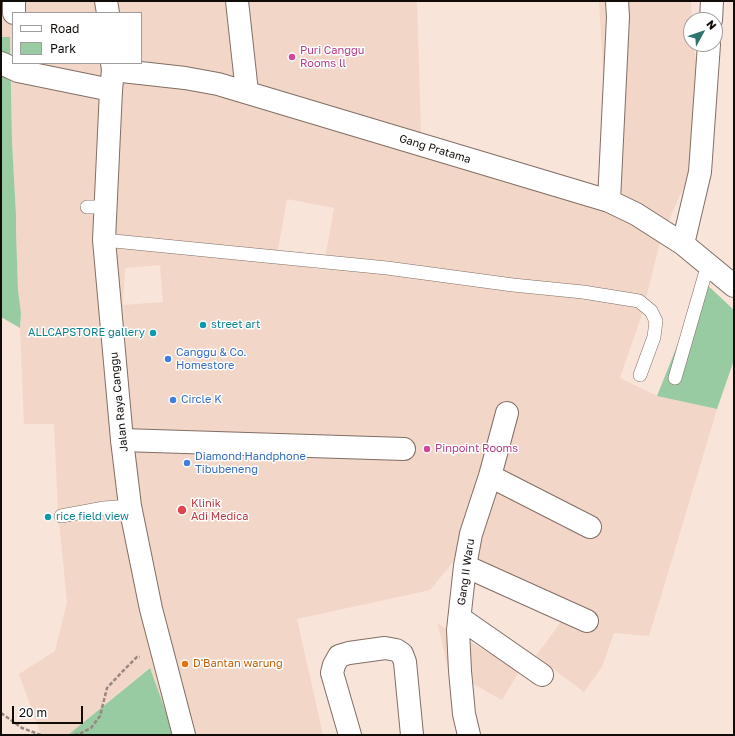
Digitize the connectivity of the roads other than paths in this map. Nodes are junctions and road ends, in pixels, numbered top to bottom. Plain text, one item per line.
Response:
1 (14, 1) edge
2 (106, 1) edge
3 (237, 1) edge
4 (617, 1) edge
5 (712, 1) edge
6 (14, 12) edge
7 (108, 12) edge
8 (711, 12) edge
9 (708, 52) edge
10 (12, 66) edge
11 (112, 74) edge
12 (247, 92) junction
13 (609, 201) junction
14 (104, 240) junction
15 (683, 244) junction
16 (708, 264) junction
17 (734, 286) edge
18 (640, 375) dead end
19 (675, 378) dead end
20 (507, 413) dead end
21 (122, 440) junction
22 (404, 449) dead end
23 (490, 476) junction
24 (130, 506) junction
25 (61, 516) dead end
26 (590, 527) dead end
27 (465, 566) junction
28 (460, 618) junction
29 (587, 621) dead end
30 (542, 675) dead end
31 (184, 735) edge
32 (350, 735) edge
33 (412, 735) edge
34 (469, 735) edge

1 - 6 street
2 - 7 street
3 - 12 street
4 - 13 street
5 - 8 street
9 - 15 street
10 - 11 street, Gang Pratama
11 - 12 street, Gang Pratama
11 - 14 street, Jalan Raya Canggu
12 - 13 street, Gang Pratama
13 - 15 street, Gang Pratama
14 - 18 lane
14 - 21 street, Jalan Raya Canggu
15 - 16 street, Gang Pratama
16 - 17 street, Gang Pratama
16 - 19 lane
20 - 23 street, Gang II Waru
21 - 22 street
21 - 24 street, Jalan Raya Canggu
23 - 26 street
23 - 27 street, Gang II Waru
24 - 25 lane
24 - 31 street, Jalan Raya Canggu
27 - 28 street, Gang II Waru
27 - 29 street
28 - 30 street
28 - 34 street, Gang II Waru
32 - 33 street

